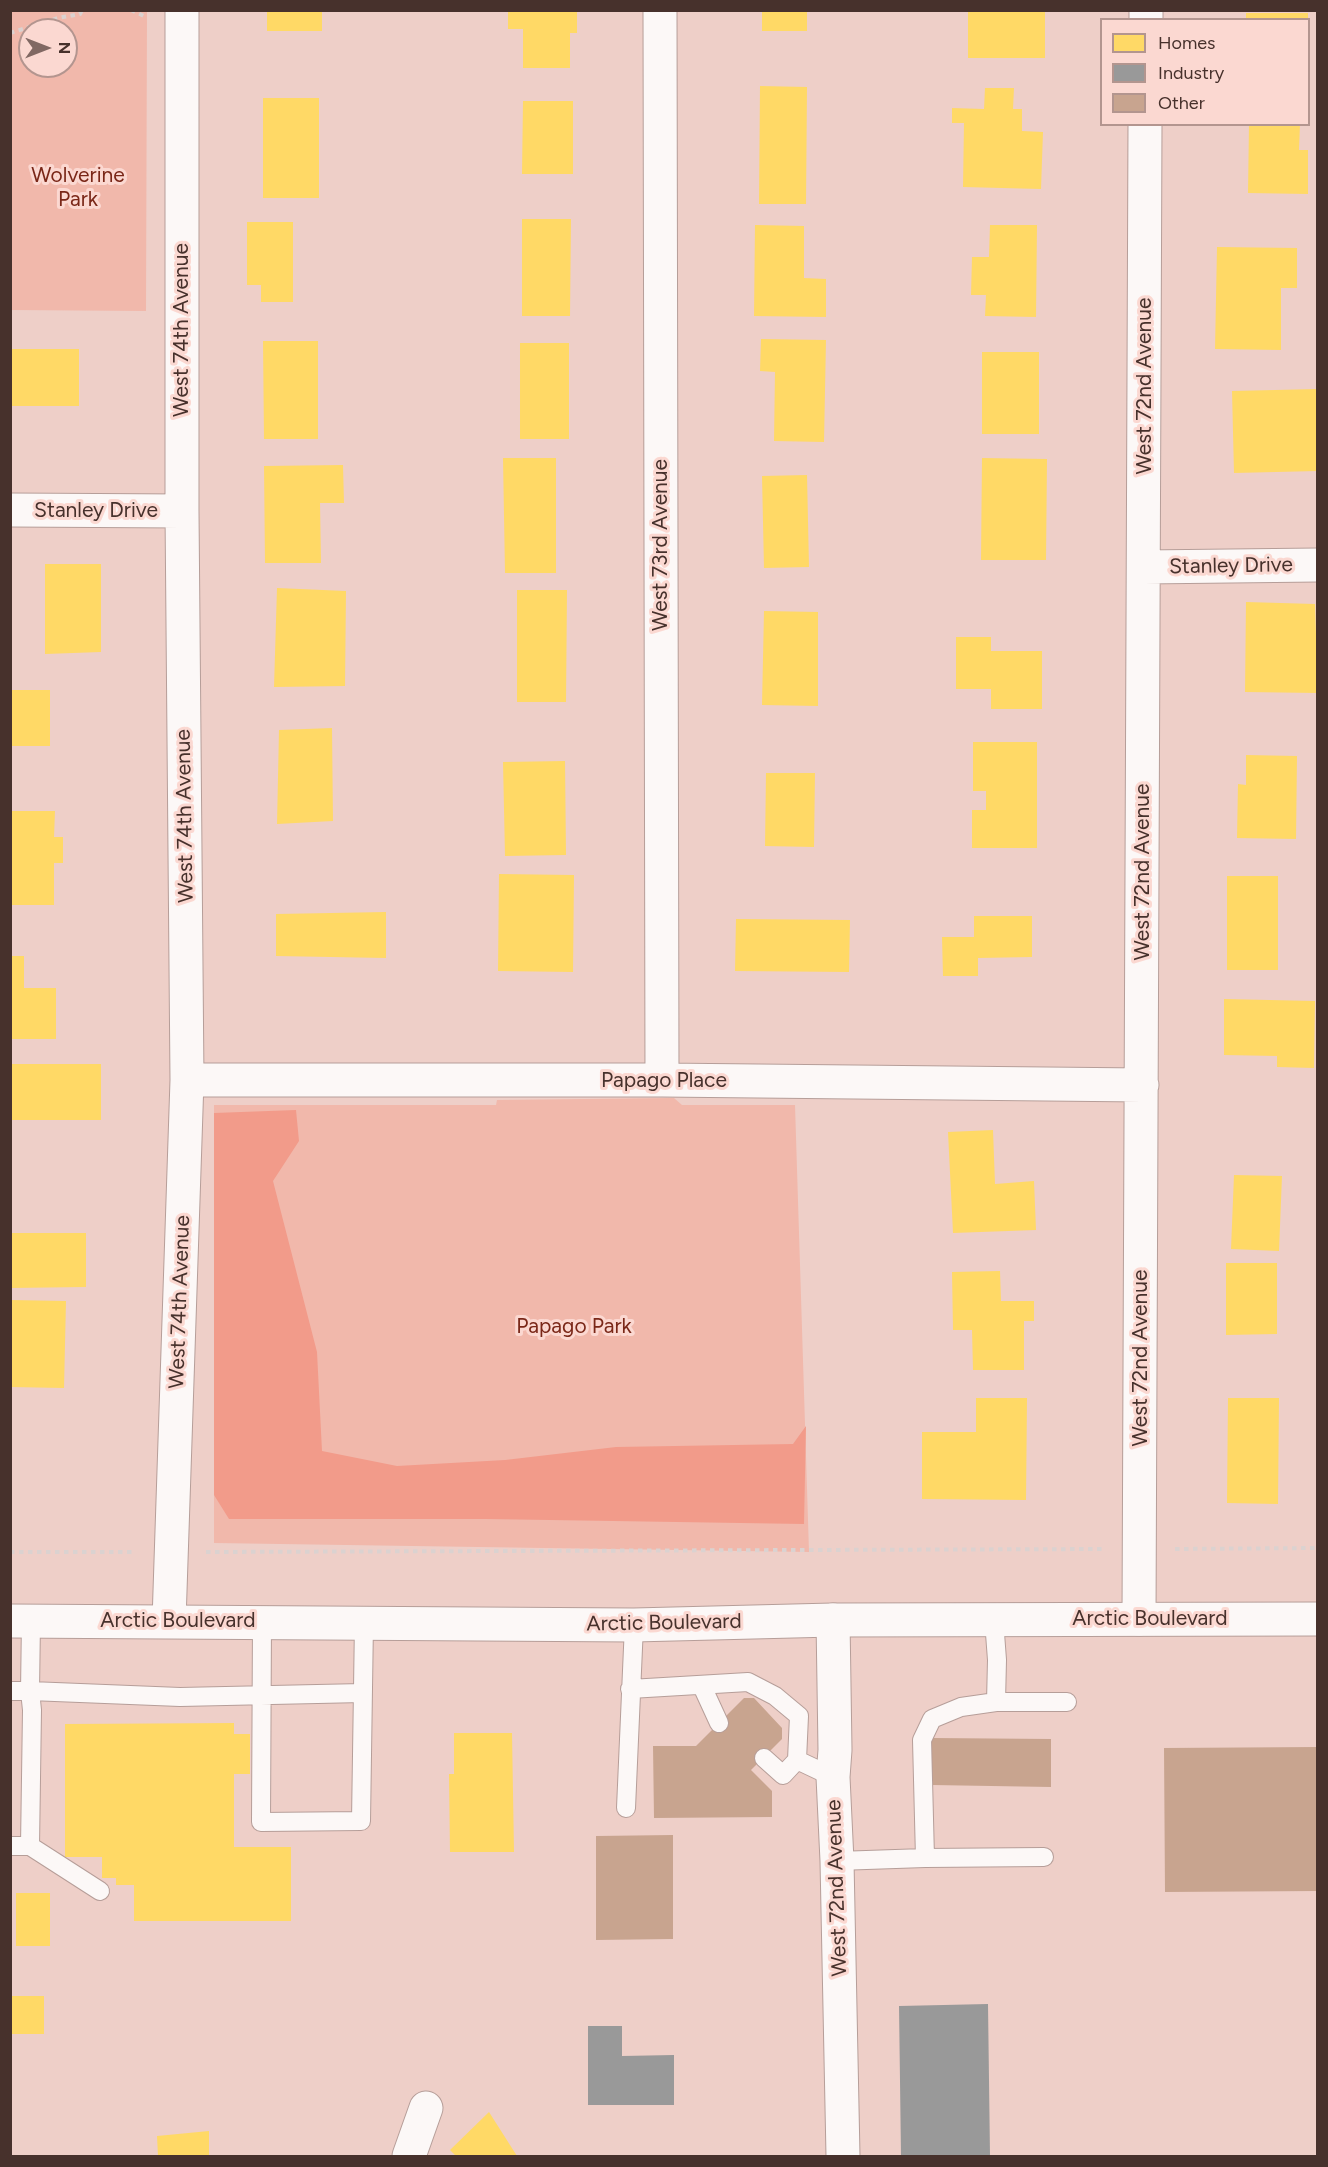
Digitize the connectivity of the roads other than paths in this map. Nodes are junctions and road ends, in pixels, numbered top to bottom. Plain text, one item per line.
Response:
1 (182, 10) edge
2 (660, 10) edge
3 (1145, 126) edge
4 (10, 510) edge
5 (182, 511) junction
6 (1317, 565) edge
7 (1144, 567) junction
8 (187, 1080) junction
9 (662, 1080) junction
10 (1142, 1085) junction
11 (1139, 1619) junction
12 (1317, 1619) edge
13 (833, 1620) junction
14 (994, 1620) junction
15 (21, 1621) edge
16 (170, 1621) junction
17 (262, 1621) junction
18 (364, 1622) junction
19 (634, 1625) junction
20 (702, 1686) junction
21 (630, 1689) junction
22 (10, 1691) edge
23 (30, 1691) junction
24 (363, 1693) junction
25 (262, 1694) junction
26 (996, 1702) junction
27 (1067, 1702) dead end
28 (719, 1723) dead end
29 (764, 1758) dead end
30 (797, 1760) junction
31 (833, 1777) junction
32 (626, 1808) dead end
33 (10, 1846) edge
34 (30, 1846) junction
35 (1044, 1857) dead end
36 (925, 1858) junction
37 (837, 1861) junction
38 (100, 1891) dead end
39 (426, 2108) dead end
40 (409, 2157) edge
41 (843, 2157) edge

1 - 5 street, West 74th Avenue
2 - 9 street, West 73rd Avenue
3 - 7 street, West 72nd Avenue
4 - 5 street, Stanley Drive
5 - 8 street, West 74th Avenue
6 - 7 street, Stanley Drive
7 - 10 street, West 72nd Avenue
8 - 9 street, Papago Place
8 - 16 street, West 74th Avenue
9 - 10 street, Papago Place
10 - 11 street, West 72nd Avenue
11 - 12 street, Arctic Boulevard
11 - 14 street, Arctic Boulevard
13 - 14 street, Arctic Boulevard
13 - 19 street, Arctic Boulevard
13 - 31 street, West 72nd Avenue
14 - 26 lane
15 - 16 street, Arctic Boulevard
15 - 23 lane
16 - 17 street, Arctic Boulevard
17 - 18 street, Arctic Boulevard
17 - 25 lane
18 - 19 street, Arctic Boulevard
18 - 24 lane
19 - 21 lane
20 - 21 lane
20 - 28 lane
20 - 30 lane
21 - 32 lane
22 - 23 lane
23 - 25 lane
23 - 34 lane
24 - 25 lane
24 - 25 lane
26 - 27 lane
26 - 36 lane
29 - 30 lane
30 - 31 lane
31 - 37 street, West 72nd Avenue
33 - 34 lane
34 - 38 lane
35 - 36 lane
36 - 37 lane
37 - 41 street, West 72nd Avenue
39 - 40 street

